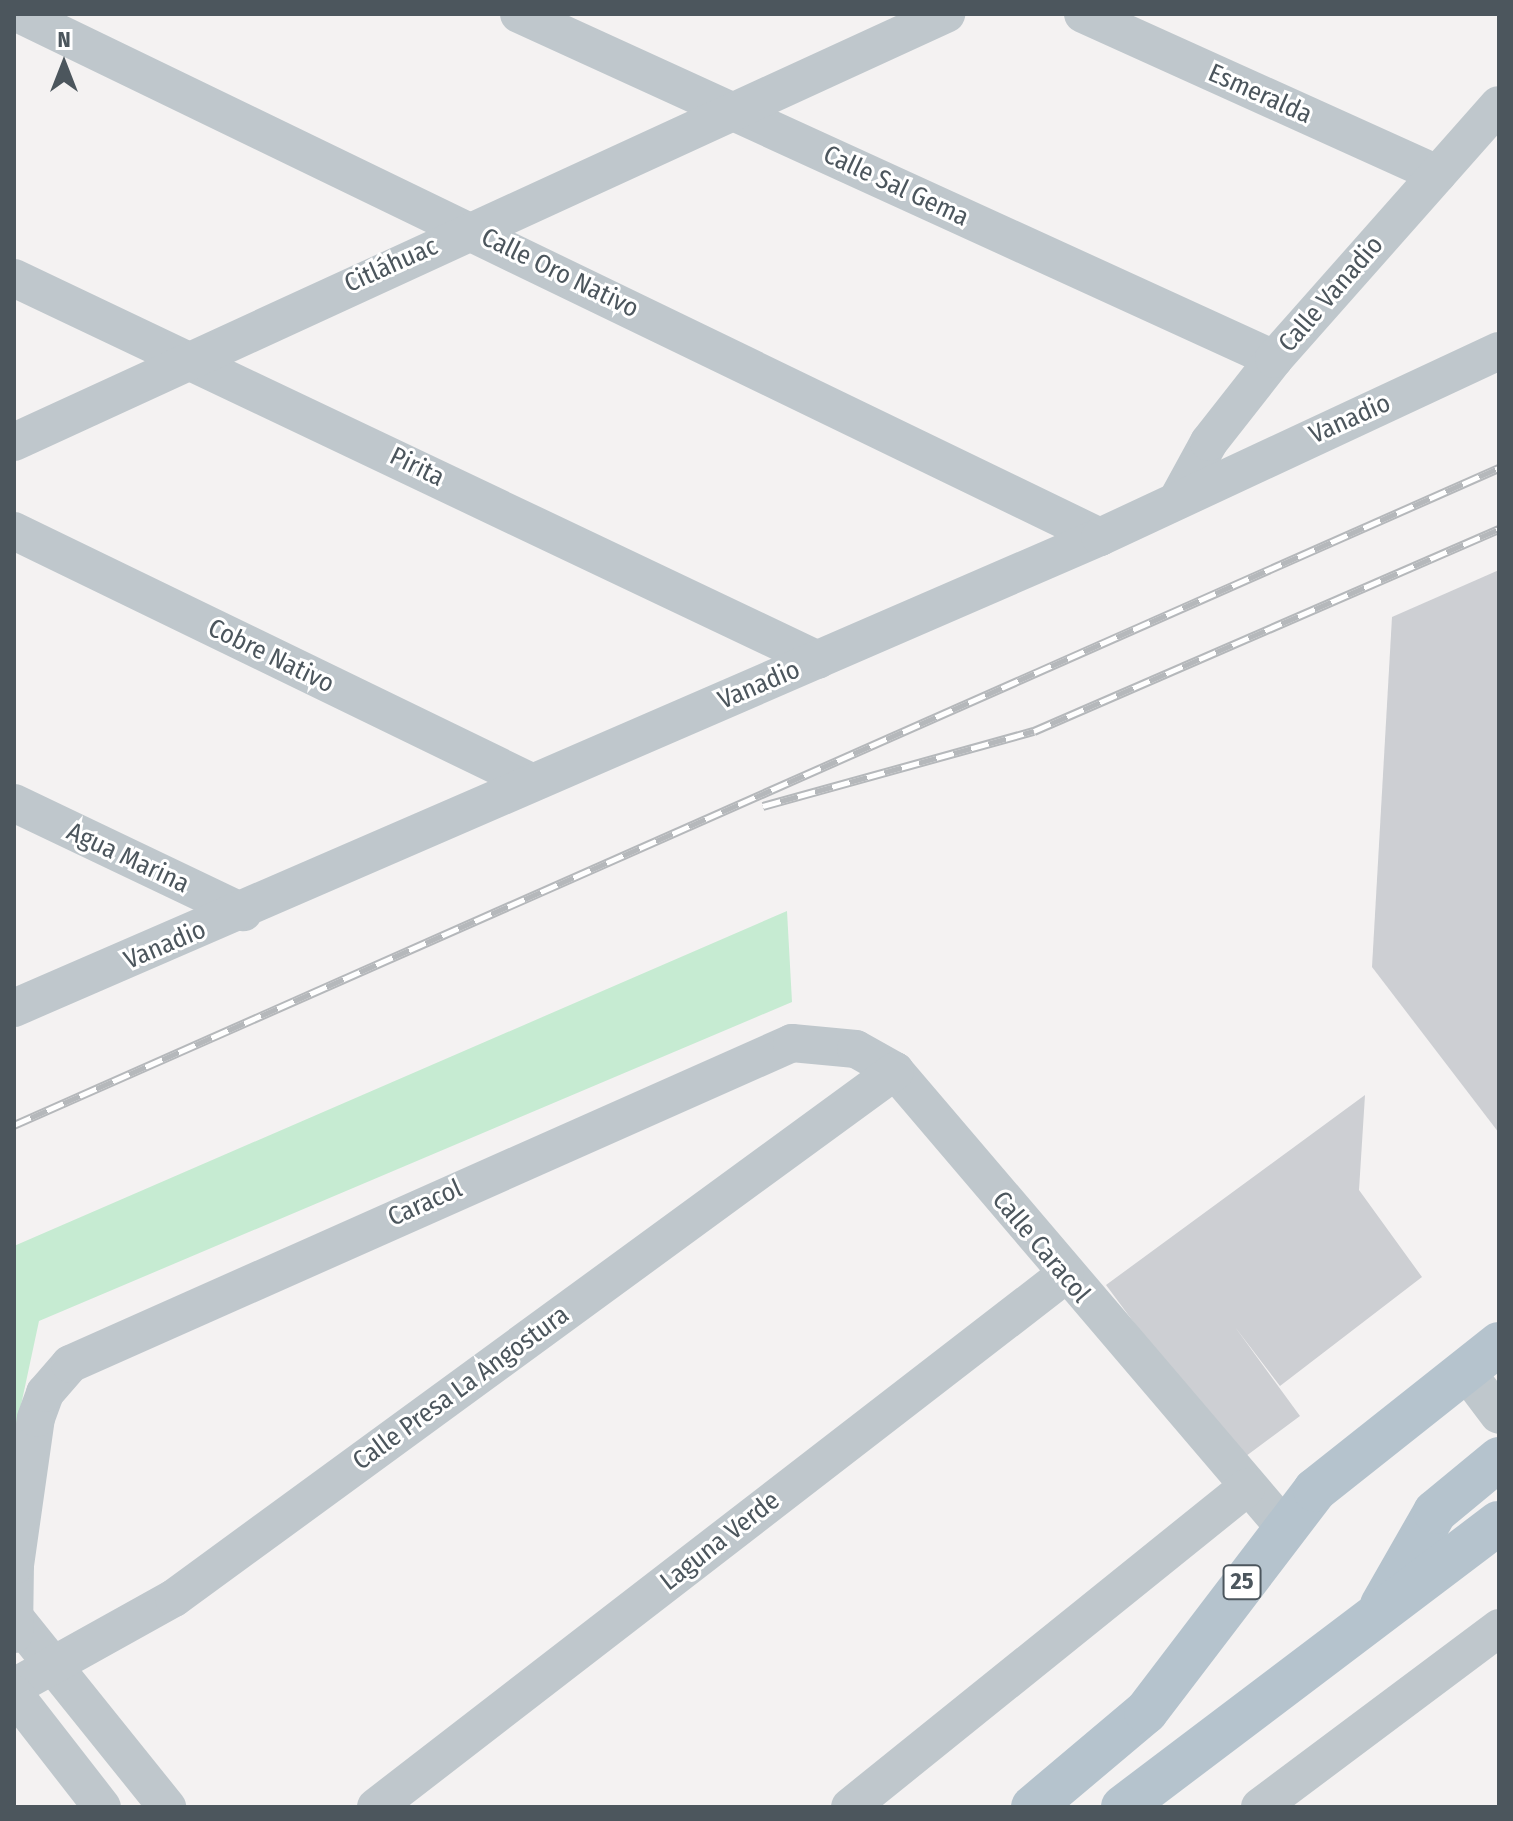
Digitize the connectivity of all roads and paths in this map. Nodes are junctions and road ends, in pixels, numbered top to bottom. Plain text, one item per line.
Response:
1 (19, 14) edge
2 (519, 14) edge
3 (946, 14) edge
4 (1083, 14) edge
5 (560, 23) edge
6 (1499, 105) edge
7 (732, 111) junction
8 (1438, 174) junction
9 (470, 229) junction
10 (14, 278) edge
11 (1499, 351) edge
12 (188, 357) junction
13 (1274, 359) junction
14 (14, 442) edge
15 (1180, 495) junction
16 (14, 531) edge
17 (1100, 537) junction
18 (818, 660) junction
19 (529, 781) junction
20 (14, 803) edge
21 (243, 912) junction
22 (14, 1008) edge
23 (762, 1051) joint
24 (895, 1071) junction
25 (1065, 1275) junction
26 (1482, 1357) edge
27 (1499, 1415) edge
28 (1499, 1459) edge
29 (1246, 1488) junction
30 (1499, 1523) edge
31 (1283, 1526) junction
32 (1379, 1611) junction
33 (15, 1618) edge
34 (1499, 1628) edge
35 (14, 1634) edge
36 (59, 1664) junction
37 (14, 1687) edge
38 (14, 1694) edge
39 (102, 1807) edge
40 (167, 1807) edge
41 (376, 1807) edge
42 (850, 1807) edge
43 (1033, 1807) edge
44 (1123, 1807) edge
45 (1260, 1807) edge

1 - 9 street, Calle Oro Nativo
2 - 5 street, Calle Sal Gema
3 - 7 street, Citláhuac
4 - 8 street, Esmeralda
5 - 7 street, Calle Sal Gema
6 - 8 street, Calle Vanadio
7 - 9 street, Citláhuac
7 - 13 street, Calle Sal Gema
8 - 13 street, Calle Vanadio
9 - 12 street, Citláhuac
9 - 17 street, Calle Oro Nativo
10 - 12 street, Pirita
11 - 15 street, Vanadio
12 - 14 street, Citláhuac
12 - 18 street, Pirita
13 - 15 street, Calle Vanadio
15 - 17 street, Vanadio
16 - 19 street, Cobre Nativo
17 - 18 street, Vanadio
18 - 19 street, Vanadio
19 - 21 street, Vanadio
20 - 21 street, Agua Marina
21 - 22 street, Vanadio
23 - 24 street, Calle Caracol
23 - 33 street, Caracol
24 - 25 street, Calle Caracol
24 - 36 street, Calle Presa La Angostura
25 - 29 street, Calle Caracol
25 - 41 street, Laguna Verde
26 - 27 street
26 - 31 main road, 25
28 - 32 main road
29 - 31 street, Calle Caracol
29 - 42 street
30 - 32 main road
31 - 43 main road, 25
32 - 44 main road
33 - 35 street
33 - 36 street
34 - 45 street
36 - 37 street, Calle Presa La Angostura
36 - 40 street
38 - 39 street

